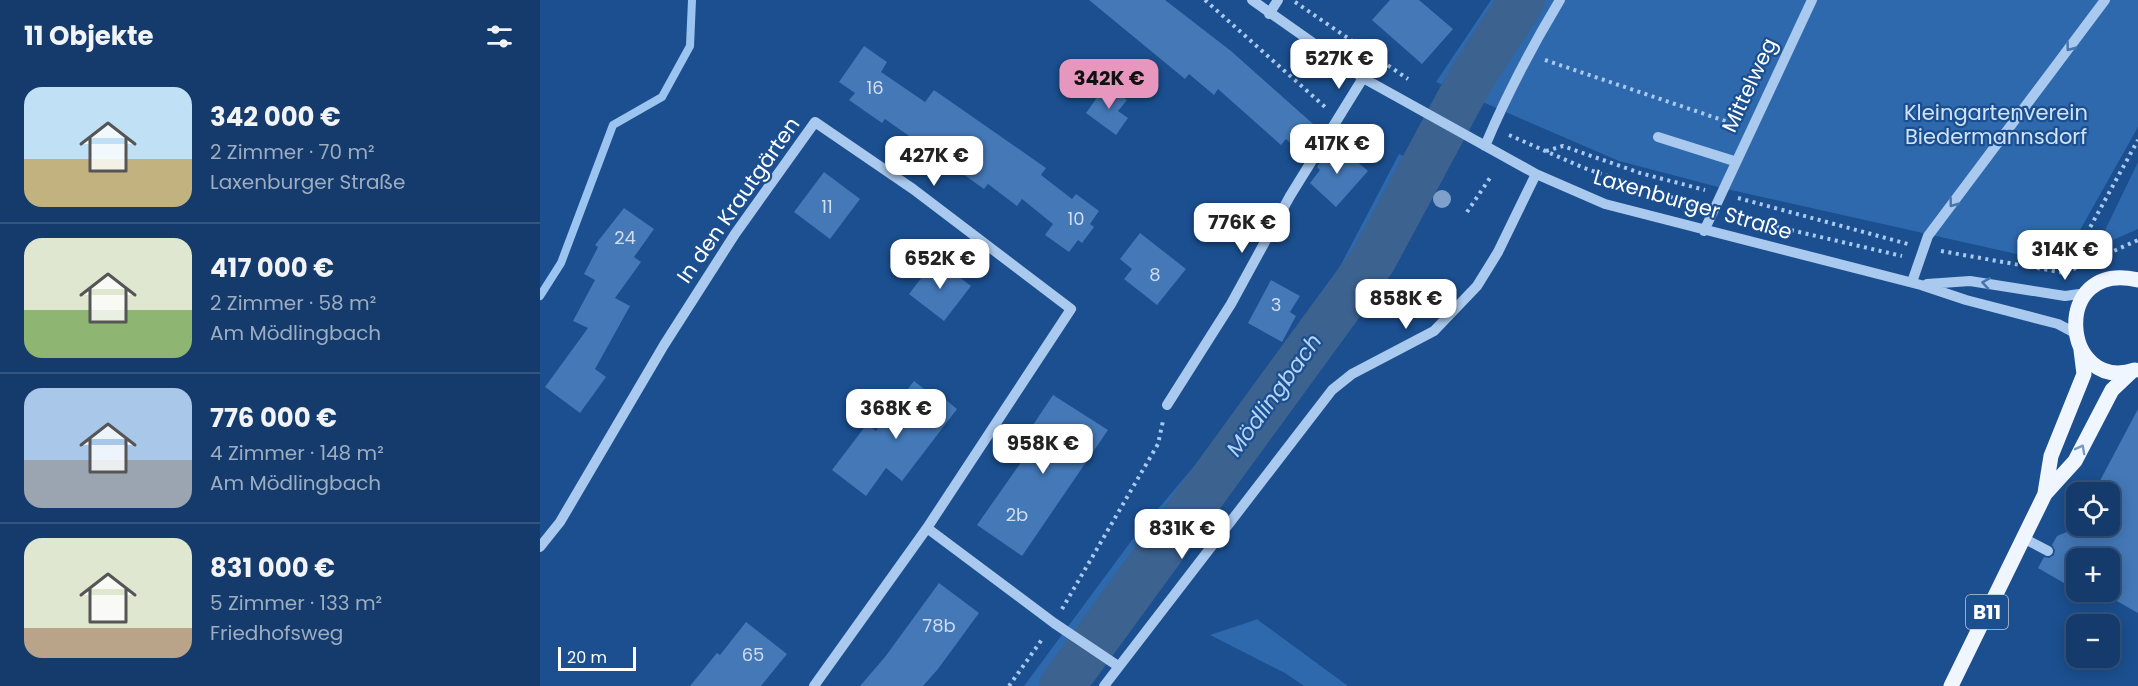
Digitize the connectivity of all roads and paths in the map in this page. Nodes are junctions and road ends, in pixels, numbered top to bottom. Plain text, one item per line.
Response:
1 (1204, 0) edge
2 (1252, 0) edge
3 (1278, 0) edge
4 (1292, 0) edge
5 (1560, 0) edge
6 (1812, 0) edge
7 (2105, 0) edge
8 (1269, 14) junction
9 (1527, 54) junction
10 (1363, 78) junction
11 (1410, 81) dead end
12 (1327, 109) dead end
13 (1750, 129) junction
14 (1514, 137) dead end
15 (1658, 137) dead end
16 (2138, 140) edge
17 (1481, 144) junction
18 (1545, 151) dead end
19 (1734, 161) junction
20 (1536, 174) junction
21 (1492, 175) dead end
22 (1467, 212) dead end
23 (1704, 231) junction
24 (2138, 240) edge
25 (1924, 248) junction
26 (2065, 273) junction
27 (2135, 276) edge
28 (1917, 284) junction
29 (2087, 293) junction
30 (2075, 333) junction
31 (2081, 350) junction
32 (2134, 370) edge
33 (1167, 405) joint
34 (2045, 494) junction
35 (927, 528) junction
36 (2023, 538) junction
37 (540, 547) edge
38 (2048, 551) dead end
39 (1054, 623) junction
40 (1118, 666) junction
41 (814, 686) edge
42 (1010, 686) edge
43 (1104, 686) edge
44 (1950, 686) edge

1 - 12 path
2 - 8 street, Laxenburger Straße
3 - 8 street
4 - 11 path
5 - 9 street
6 - 13 street, Mittelweg
7 -> 25 street
8 - 10 street, Laxenburger Straße
9 - 13 path
9 - 17 street
10 - 17 street, Laxenburger Straße
10 - 33 street
13 - 19 street, Mittelweg
14 - 18 path
15 - 19 street
16 - 26 path
17 - 20 street, Laxenburger Straße
19 - 23 street, Mittelweg
20 - 23 street, Laxenburger Straße
20 - 40 street
21 - 22 path
23 - 28 street, Laxenburger Straße
24 - 26 path
25 - 26 path
25 - 28 street
27 - 29 main road
29 -> 28 street, Laxenburger Straße
28 - 30 street, Laxenburger Straße
29 - 30 main road, B11
30 - 31 main road, B11
31 - 32 main road, B11
31 - 34 main road, B11
34 -> 32 main road, B11
33 - 39 path
34 - 36 main road, B11
35 - 37 street, In den Krautgärten
35 - 39 street
35 - 41 street, In den Krautgärten
36 - 38 street
36 - 44 main road, B11
39 - 40 street
39 - 42 path
40 - 43 street

